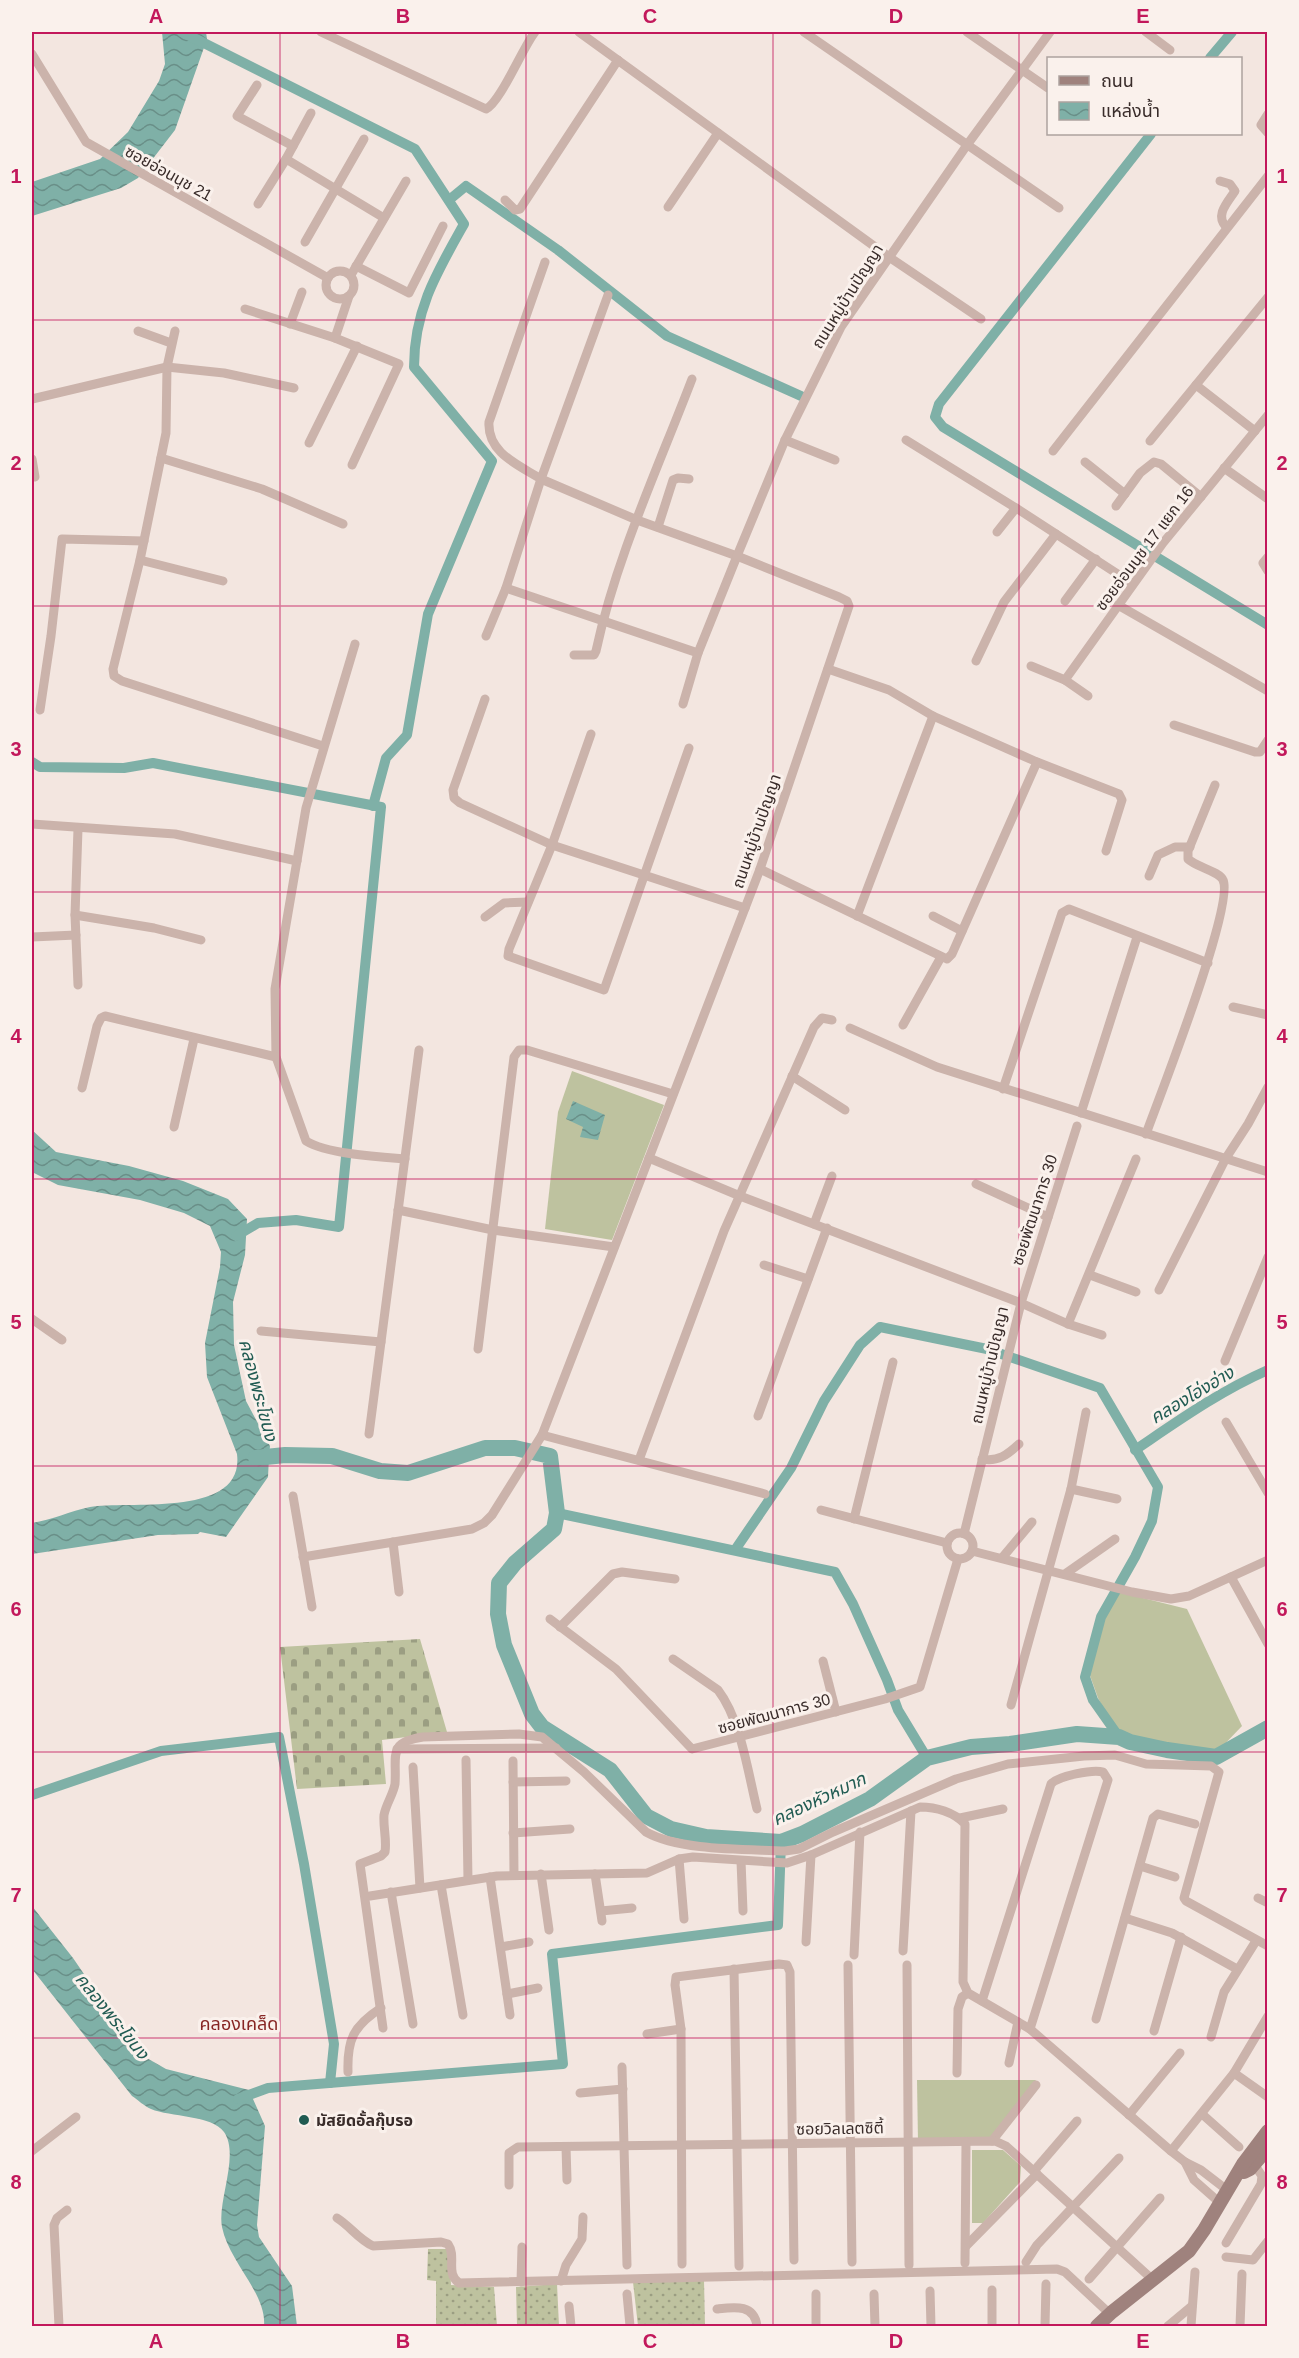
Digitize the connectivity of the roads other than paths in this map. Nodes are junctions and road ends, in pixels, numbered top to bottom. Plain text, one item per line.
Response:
1 (321, 32) edge
2 (535, 32) edge
3 (579, 32) edge
4 (804, 32) edge
5 (968, 32) edge
6 (1050, 32) edge
7 (1146, 32) edge
8 (1170, 50) dead end
9 (32, 54) edge
10 (618, 60) junction
11 (1024, 70) junction
12 (257, 85) dead end
13 (1047, 87) edge
14 (311, 113) dead end
15 (1268, 114) edge
16 (718, 133) junction
17 (1268, 133) edge
18 (364, 139) dead end
19 (967, 145) junction
20 (293, 146) junction
21 (286, 159) junction
22 (1268, 176) edge
23 (406, 181) dead end
24 (1220, 181) dead end
25 (336, 189) junction
26 (505, 200) dead end
27 (258, 204) dead end
28 (668, 207) dead end
29 (1059, 208) dead end
30 (384, 218) junction
31 (443, 226) dead end
32 (1226, 227) junction
33 (305, 242) dead end
34 (889, 257) junction
35 (545, 262) dead end
36 (356, 266) junction
37 (351, 275) junction
38 (328, 278) junction
39 (302, 292) dead end
40 (608, 294) dead end
41 (349, 296) junction
42 (1268, 297) edge
43 (245, 309) dead end
44 (981, 319) dead end
45 (290, 324) junction
46 (138, 331) dead end
47 (175, 332) dead end
48 (335, 338) junction
49 (171, 343) junction
50 (357, 346) junction
51 (166, 367) junction
52 (692, 379) dead end
53 (1196, 385) junction
54 (294, 388) dead end
55 (32, 399) edge
56 (1266, 419) edge
57 (1255, 431) junction
58 (785, 440) junction
59 (906, 440) dead end
60 (1150, 441) dead end
61 (309, 443) dead end
62 (1053, 451) dead end
63 (161, 458) junction
64 (32, 459) edge
65 (835, 460) dead end
66 (1085, 462) dead end
67 (352, 465) dead end
68 (1224, 468) junction
69 (35, 477) dead end
70 (541, 479) junction
71 (689, 479) dead end
72 (1125, 494) junction
73 (1201, 497) junction
74 (1268, 499) edge
75 (1116, 506) dead end
76 (1016, 508) junction
77 (637, 520) junction
78 (343, 524) dead end
79 (658, 528) junction
80 (998, 532) dead end
81 (1056, 534) junction
82 (144, 541) junction
83 (737, 556) junction
84 (1268, 558) edge
85 (1095, 559) junction
86 (140, 560) junction
87 (1268, 571) edge
88 (223, 581) dead end
89 (1133, 584) junction
90 (506, 588) junction
91 (1065, 601) dead end
92 (1118, 605) junction
93 (603, 621) junction
94 (486, 636) dead end
95 (355, 644) dead end
96 (698, 653) junction
97 (574, 656) dead end
98 (976, 661) dead end
99 (1031, 666) dead end
100 (828, 669) junction
101 (1065, 680) junction
102 (1268, 691) edge
103 (1088, 696) dead end
104 (485, 699) dead end
105 (683, 704) dead end
106 (40, 710) dead end
107 (933, 716) junction
108 (1174, 725) dead end
109 (591, 734) dead end
110 (1268, 740) edge
111 (323, 746) junction
112 (689, 748) dead end
113 (1037, 762) junction
114 (1215, 786) dead end
115 (32, 824) edge
116 (78, 829) junction
117 (552, 845) junction
118 (1190, 847) junction
119 (1106, 851) dead end
120 (297, 861) junction
121 (760, 869) junction
122 (644, 875) junction
123 (1149, 876) dead end
124 (528, 902) junction
125 (745, 908) junction
126 (75, 915) junction
127 (857, 916) junction
128 (933, 916) dead end
129 (485, 917) dead end
130 (962, 931) junction
131 (76, 935) junction
132 (32, 937) edge
133 (1137, 937) junction
134 (201, 940) dead end
135 (941, 957) junction
136 (1208, 963) junction
137 (78, 985) dead end
138 (1233, 1007) dead end
139 (1268, 1015) edge
140 (832, 1020) dead end
141 (903, 1025) dead end
142 (850, 1028) dead end
143 (194, 1039) junction
144 (419, 1050) dead end
145 (276, 1057) junction
146 (792, 1076) junction
147 (1268, 1087) edge
148 (82, 1089) dead end
149 (1003, 1089) junction
150 (673, 1094) junction
151 (845, 1110) dead end
152 (1081, 1113) junction
153 (1077, 1126) dead end
154 (174, 1127) dead end
155 (1146, 1134) junction
156 (648, 1158) junction
157 (1226, 1158) junction
158 (405, 1159) junction
159 (1136, 1159) dead end
160 (1268, 1172) edge
161 (832, 1176) dead end
162 (976, 1184) dead end
163 (740, 1196) junction
164 (398, 1210) junction
165 (1048, 1217) junction
166 (814, 1224) junction
167 (827, 1228) junction
168 (493, 1230) junction
169 (614, 1247) junction
170 (1268, 1257) edge
171 (764, 1265) dead end
172 (1090, 1275) junction
173 (808, 1279) junction
174 (1159, 1290) dead end
175 (1136, 1292) dead end
176 (1021, 1303) junction
177 (32, 1319) edge
178 (1068, 1324) junction
179 (261, 1331) dead end
180 (1102, 1335) dead end
181 (62, 1340) dead end
182 (381, 1342) junction
183 (478, 1350) dead end
184 (1225, 1361) dead end
185 (893, 1362) dead end
186 (1086, 1412) dead end
187 (758, 1416) dead end
188 (1226, 1422) dead end
189 (369, 1434) dead end
190 (542, 1434) junction
191 (1019, 1444) dead end
192 (982, 1459) junction
193 (639, 1460) junction
194 (1071, 1489) junction
195 (1268, 1493) edge
196 (765, 1494) dead end
197 (293, 1496) dead end
198 (1117, 1499) dead end
199 (821, 1510) dead end
200 (854, 1519) junction
201 (1032, 1522) dead end
202 (964, 1533) junction
203 (1115, 1539) dead end
204 (393, 1542) junction
205 (947, 1543) junction
206 (972, 1551) junction
207 (303, 1557) junction
208 (1002, 1558) junction
209 (958, 1559) junction
210 (1268, 1560) edge
211 (1049, 1570) junction
212 (1065, 1574) junction
213 (1231, 1577) junction
214 (675, 1579) dead end
215 (399, 1592) dead end
216 (312, 1606) dead end
217 (550, 1619) dead end
218 (560, 1627) junction
219 (1268, 1644) edge
220 (673, 1659) dead end
221 (823, 1661) dead end
222 (1011, 1705) dead end
223 (836, 1712) junction
224 (739, 1737) junction
225 (556, 1748) junction
226 (397, 1749) junction
227 (466, 1760) dead end
228 (513, 1761) dead end
229 (413, 1767) dead end
230 (566, 1780) dead end
231 (513, 1782) junction
232 (757, 1809) dead end
233 (1003, 1809) dead end
234 (910, 1811) junction
235 (960, 1818) junction
236 (1196, 1824) dead end
237 (570, 1829) dead end
238 (860, 1832) junction
239 (513, 1833) junction
240 (810, 1855) junction
241 (679, 1859) junction
242 (741, 1861) junction
243 (1140, 1866) junction
244 (541, 1874) junction
245 (595, 1874) junction
246 (514, 1875) junction
247 (490, 1877) junction
248 (1175, 1877) dead end
249 (468, 1880) junction
250 (441, 1885) junction
251 (420, 1888) junction
252 (392, 1892) junction
253 (370, 1896) dead end
254 (1258, 1898) dead end
255 (1268, 1903) edge
256 (632, 1908) dead end
257 (601, 1911) junction
258 (743, 1911) dead end
259 (1125, 1918) junction
260 (684, 1919) dead end
261 (602, 1922) dead end
262 (549, 1930) dead end
263 (1181, 1937) junction
264 (1256, 1941) junction
265 (528, 1942) dead end
266 (806, 1942) dead end
267 (1268, 1946) edge
268 (501, 1947) junction
269 (903, 1951) dead end
270 (854, 1955) dead end
271 (848, 1965) dead end
272 (907, 1965) dead end
273 (734, 1969) junction
274 (1237, 1969) junction
275 (538, 1988) dead end
276 (968, 1993) junction
277 (507, 1994) junction
278 (982, 2001) junction
279 (381, 2008) junction
280 (463, 2015) dead end
281 (510, 2015) dead end
282 (1268, 2016) edge
283 (1096, 2019) dead end
284 (1018, 2022) junction
285 (413, 2024) dead end
286 (1265, 2026) edge
287 (383, 2028) dead end
288 (681, 2029) junction
289 (1030, 2029) junction
290 (1154, 2031) dead end
291 (647, 2034) dead end
292 (1211, 2037) dead end
293 (1180, 2053) dead end
294 (1009, 2064) dead end
295 (622, 2067) dead end
296 (348, 2072) dead end
297 (957, 2073) dead end
298 (1234, 2073) junction
299 (1036, 2085) dead end
300 (623, 2089) junction
301 (580, 2093) dead end
302 (1268, 2097) edge
303 (1202, 2114) junction
304 (1129, 2115) junction
305 (76, 2117) dead end
306 (1077, 2121) dead end
307 (1268, 2131) edge
308 (992, 2141) junction
309 (909, 2142) junction
310 (966, 2142) junction
311 (850, 2143) junction
312 (792, 2144) junction
313 (680, 2145) junction
314 (737, 2145) junction
315 (624, 2146) junction
316 (566, 2147) junction
317 (1239, 2147) dead end
318 (1268, 2148) edge
319 (32, 2151) edge
320 (1171, 2151) junction
321 (1119, 2158) dead end
322 (1185, 2162) junction
323 (1254, 2164) junction
324 (1035, 2172) junction
325 (1239, 2173) junction
326 (567, 2180) dead end
327 (509, 2185) dead end
328 (1224, 2196) junction
329 (1160, 2198) dead end
330 (1074, 2208) junction
331 (67, 2210) dead end
332 (337, 2217) dead end
333 (583, 2217) dead end
334 (1268, 2241) edge
335 (1226, 2243) dead end
336 (966, 2246) junction
337 (522, 2247) dead end
338 (1117, 2247) junction
339 (1226, 2257) dead end
340 (794, 2260) dead end
341 (852, 2262) dead end
342 (1026, 2262) dead end
343 (965, 2263) dead end
344 (682, 2264) dead end
345 (627, 2265) dead end
346 (909, 2265) dead end
347 (739, 2266) dead end
348 (1195, 2272) dead end
349 (1242, 2274) dead end
350 (1089, 2279) dead end
351 (1154, 2280) junction
352 (561, 2281) junction
353 (521, 2282) junction
354 (1046, 2284) dead end
355 (992, 2290) dead end
356 (930, 2291) dead end
357 (627, 2294) dead end
358 (816, 2294) dead end
359 (874, 2294) dead end
360 (569, 2306) dead end
361 (1192, 2306) junction
362 (717, 2309) dead end
363 (1110, 2314) junction
364 (59, 2326) edge
365 (571, 2326) edge
366 (630, 2326) edge
367 (757, 2326) edge
368 (816, 2326) edge
369 (874, 2326) edge
370 (931, 2326) edge
371 (992, 2326) edge
372 (1045, 2326) edge
373 (1096, 2326) edge
374 (1168, 2326) edge
375 (1191, 2326) edge
376 (1240, 2326) edge

1 - 2 street
3 - 10 street
4 - 19 street
5 - 11 street
6 - 11 street, ถนนหมู่บ้านปัญญา
7 - 8 street
9 - 38 street, ซอยอ่อนนุช 21
10 - 16 street
10 - 26 street
11 - 13 street
11 - 19 street, ถนนหมู่บ้านปัญญา
12 - 20 street
14 - 20 street
15 - 17 street
16 - 28 street
16 - 34 street
18 - 25 street
19 - 29 street
19 - 34 street, ถนนหมู่บ้านปัญญา
20 - 21 street
21 - 25 street
21 - 27 street
22 - 32 street
23 - 30 street
24 - 32 street
25 - 30 street
25 - 33 street
30 - 36 street
31 - 36 street
32 - 62 street
34 - 44 street
34 - 58 street, ถนนหมู่บ้านปัญญา
35 - 70 street
36 - 37 street
37 - 38 street
37 - 41 street
38 - 41 street
39 - 45 street
40 - 70 street
41 - 48 street
42 - 53 street
43 - 45 street
45 - 48 street
46 - 49 street
47 - 49 street
48 - 50 street
49 - 51 street
50 - 61 street
50 - 67 street
51 - 54 street
51 - 55 street
51 - 63 street
52 - 77 street
53 - 57 street
53 - 60 street
56 - 57 street, ซอยอ่อนนุช 17 แยก 16
57 - 68 street, ซอยอ่อนนุช 17 แยก 16
58 - 65 street
58 - 83 street, ถนนหมู่บ้านปัญญา
59 - 76 street
63 - 78 street
63 - 82 street
64 - 69 street
66 - 72 street
68 - 73 street, ซอยอ่อนนุช 17 แยก 16
68 - 74 street
70 - 77 street
70 - 90 street
71 - 79 street
72 - 73 street
72 - 75 street
73 - 89 street, ซอยอ่อนนุช 17 แยก 16
76 - 80 street
76 - 81 street
77 - 79 street
77 - 93 street
79 - 83 street
81 - 85 street
81 - 98 street
82 - 86 street
82 - 106 street
83 - 96 street
83 - 100 street, ถนนหมู่บ้านปัญญา
84 - 87 street
85 - 89 street
85 - 91 street
86 - 88 street
86 - 111 street
89 - 92 street, ซอยอ่อนนุช 17 แยก 16
90 - 93 street
90 - 94 street
92 - 101 street, ซอยอ่อนนุช 17 แยก 16
92 - 102 street
93 - 96 street
93 - 97 street
95 - 111 street
96 - 105 street
99 - 101 street
100 - 107 street
100 - 121 street, ถนนหมู่บ้านปัญญา
101 - 103 street
104 - 117 street
107 - 113 street
107 - 127 street
108 - 110 street
109 - 117 street
111 - 120 street
112 - 122 street
113 - 119 street
113 - 130 street
114 - 118 street
115 - 116 street
116 - 120 street
116 - 126 street
117 - 122 street
117 - 124 street
118 - 123 street
118 - 136 street
120 - 145 street
121 - 125 street, ถนนหมู่บ้านปัญญา
121 - 127 street
122 - 124 street
122 - 125 street
124 - 129 street
125 - 150 street, ถนนหมู่บ้านปัญญา
126 - 131 street
126 - 134 street
127 - 135 street
128 - 130 street
130 - 135 street
131 - 132 street
131 - 137 street
133 - 136 street
133 - 149 street
133 - 152 street
135 - 141 street
136 - 155 street
138 - 139 street
140 - 146 street
142 - 149 street
143 - 145 street
143 - 148 street
143 - 154 street
144 - 158 street
145 - 158 street
146 - 151 street
146 - 163 street
147 - 157 street
149 - 152 street
150 - 156 street, ถนนหมู่บ้านปัญญา
150 - 168 street
152 - 155 street
153 - 165 street, ซอยพัฒนาการ 30
155 - 157 street
156 - 163 street, ถนนหมู่บ้านปัญญา
156 - 169 street
157 - 160 street
157 - 174 street
158 - 164 street
159 - 172 street
161 - 166 street
162 - 165 street
163 - 166 street, ถนนหมู่บ้านปัญญา
163 - 193 street
164 - 168 street
164 - 182 street
165 - 176 street, ซอยพัฒนาการ 30
166 - 167 street, ถนนหมู่บ้านปัญญา
167 - 173 street
167 - 176 street, ถนนหมู่บ้านปัญญา
168 - 169 street
168 - 183 street
169 - 190 street
170 - 184 street
171 - 173 street
172 - 175 street
172 - 178 street
173 - 187 street
176 - 178 street
176 - 192 street, ถนนหมู่บ้านปัญญา
177 - 181 street
178 - 180 street
179 - 182 street
182 - 189 street
185 - 200 street
186 - 194 street
188 - 195 street
190 - 193 street
190 - 204 street
191 - 192 street
192 - 202 street, ถนนหมู่บ้านปัญญา
193 - 196 street
194 - 198 street
194 - 211 street
197 - 207 street
199 - 200 street
200 - 205 street
201 - 208 street
202 - 205 street
202 - 206 street
203 - 212 street
204 - 207 street
204 - 215 street
205 - 209 street
206 - 208 street
206 - 209 street
207 - 216 street
208 - 211 street
209 - 223 street, ซอยพัฒนาการ 30
210 - 213 street
211 - 212 street
211 - 222 street
212 - 213 street
213 - 219 street
214 - 218 street
217 - 218 street, ซอยพัฒนาการ 30
218 - 224 street, ซอยพัฒนาการ 30
220 - 224 street
221 - 223 street
223 - 224 street, ซอยพัฒนาการ 30
224 - 232 street
225 - 226 street
225 - 226 street
225 - 264 street
226 - 279 street
227 - 249 street
228 - 231 street
229 - 251 street
230 - 231 street
231 - 239 street
233 - 235 street
234 - 235 street
234 - 238 street
234 - 269 street
235 - 276 street
236 - 243 street
237 - 239 street
238 - 240 street
238 - 270 street
239 - 246 street
240 - 242 street
240 - 266 street
241 - 242 street
241 - 245 street
241 - 260 street
242 - 258 street
243 - 248 street
243 - 259 street
244 - 245 street
244 - 246 street
244 - 262 street
245 - 257 street
246 - 247 street
247 - 249 street
247 - 268 street
249 - 250 street
250 - 251 street
250 - 280 street
251 - 252 street
252 - 253 street
252 - 285 street
254 - 255 street
256 - 257 street
257 - 261 street
259 - 263 street
259 - 283 street
263 - 274 street
263 - 290 street
264 - 267 street
264 - 274 street
265 - 268 street
268 - 277 street
271 - 311 street
272 - 309 street
273 - 288 street
273 - 312 street
273 - 314 street
274 - 292 street
275 - 277 street
276 - 278 street
276 - 297 street
277 - 281 street
278 - 284 street
278 - 289 street
279 - 287 street
279 - 296 street
282 - 286 street
284 - 289 street
284 - 294 street
286 - 298 street
288 - 291 street
288 - 313 street
289 - 304 street
293 - 304 street
295 - 300 street
298 - 302 street
298 - 303 street
299 - 308 street
300 - 301 street
300 - 315 street
303 - 317 street
303 - 320 street
304 - 320 street
305 - 319 street
306 - 324 street
307 - 325 street
308 - 310 street, ซอยวิลเลตซิตี้
308 - 324 street
309 - 310 street, ซอยวิลเลตซิตี้
309 - 311 street, ซอยวิลเลตซิตี้
309 - 346 street
310 - 336 street
311 - 312 street, ซอยวิลเลตซิตี้
311 - 341 street
312 - 314 street, ซอยวิลเลตซิตี้
312 - 340 street
313 - 314 street, ซอยวิลเลตซิตี้
313 - 315 street, ซอยวิลเลตซิตี้
313 - 344 street
314 - 347 street
315 - 316 street, ซอยวิลเลตซิตี้
315 - 345 street
316 - 326 street
316 - 327 street, ซอยวิลเลตซิตี้
318 - 323 street
320 - 322 street
321 - 330 street
322 - 328 street
322 - 328 street
323 - 325 street
323 - 335 street
324 - 330 street
324 - 336 street
325 - 328 street
328 - 351 street
329 - 338 street
330 - 338 street
330 - 342 street
331 - 364 street
332 - 353 street
333 - 352 street
334 - 339 street
336 - 343 street
337 - 353 street
338 - 350 street
338 - 351 street
348 - 361 street
349 - 376 street
351 - 363 street
352 - 353 street
352 - 363 street
354 - 372 street
355 - 371 street
356 - 370 street
357 - 366 street
358 - 368 street
359 - 369 street
360 - 365 street
361 - 374 street
361 - 375 street
362 - 367 street
363 - 373 street

